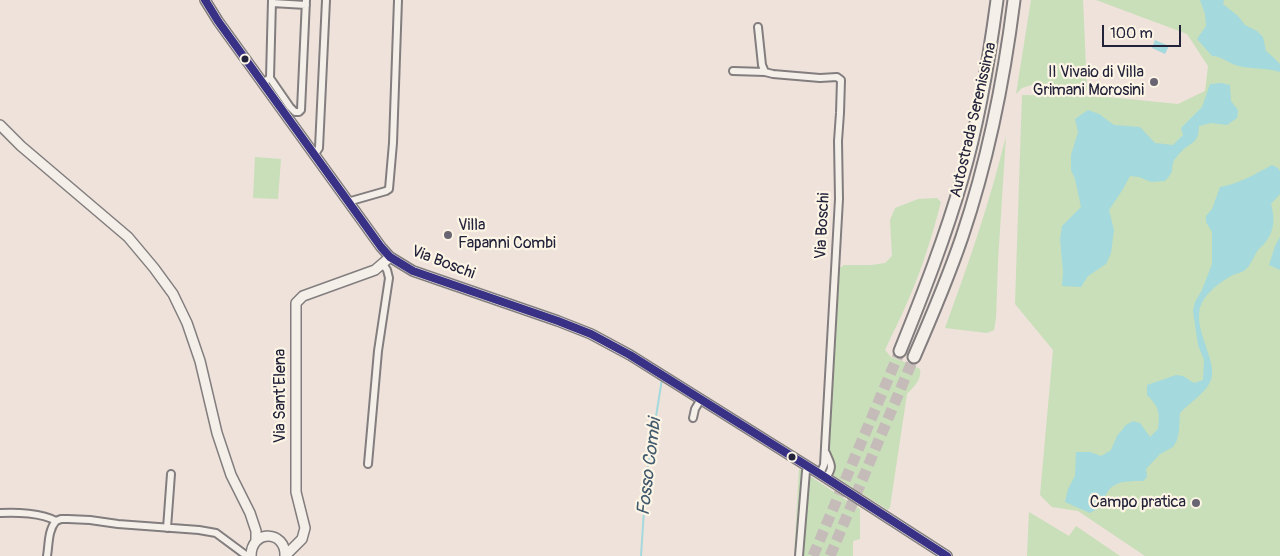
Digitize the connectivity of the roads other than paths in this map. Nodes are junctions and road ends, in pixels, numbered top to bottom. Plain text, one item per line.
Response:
1 (205, 0) edge
2 (326, 0) edge
3 (398, 0) edge
4 (997, 0) edge
5 (1014, 0) edge
6 (272, 1) edge
7 (306, 2) edge
8 (758, 27) dead end
9 (733, 71) dead end
10 (765, 72) junction
11 (266, 80) junction
12 (0, 125) edge
13 (314, 154) junction
14 (349, 203) junction
15 (390, 257) junction
16 (383, 264) junction
17 (346, 280) joint
18 (900, 351) tunnel mouth
19 (914, 357) tunnel mouth
20 (701, 399) junction
21 (692, 418) dead end
22 (368, 464) dead end
23 (808, 467) junction
24 (171, 474) dead end
25 (823, 476) junction
26 (0, 513) edge
27 (250, 513) junction
28 (56, 521) junction
29 (167, 528) junction
30 (270, 536) junction
31 (254, 543) junction
32 (282, 543) junction
33 (299, 543) junction
34 (235, 547) junction
35 (47, 556) edge
36 (249, 556) edge
37 (285, 556) edge
38 (799, 556) edge
39 (947, 556) edge

1 - 11 main road, Via Boschi
2 - 13 street
3 - 14 street
4 - 18 highway, Autostrada Serenissima
5 - 19 highway, Autostrada Serenissima
6 - 7 street, Via Boschi
6 - 11 street, Via Boschi
7 - 11 street, Via Boschi
8 - 10 street
9 - 10 street, Via Boschi
10 - 25 street, Via Boschi
11 - 13 main road, Via Boschi
12 - 27 main road
13 - 14 main road, Via Boschi
14 - 15 main road, Via Boschi
15 - 16 main road, Via Boschi
15 - 20 main road, Via Boschi
16 - 17 main road, Via Boschi
16 - 22 street, Via Boschi
17 - 33 main road, Via Sant'Elena
20 - 21 street
20 - 23 main road, Via Boschi
23 - 25 main road, Via Boschi
23 - 38 street
24 - 29 street
25 - 39 main road, Via Boschi
26 - 28 street
27 - 30 main road
27 - 31 main road
28 - 29 street
28 - 35 street
29 - 34 street
30 - 31 main road
30 - 32 main road
31 - 34 street
31 - 36 main road
32 - 33 main road
32 - 37 main road
33 - 37 main road
34 - 36 street

